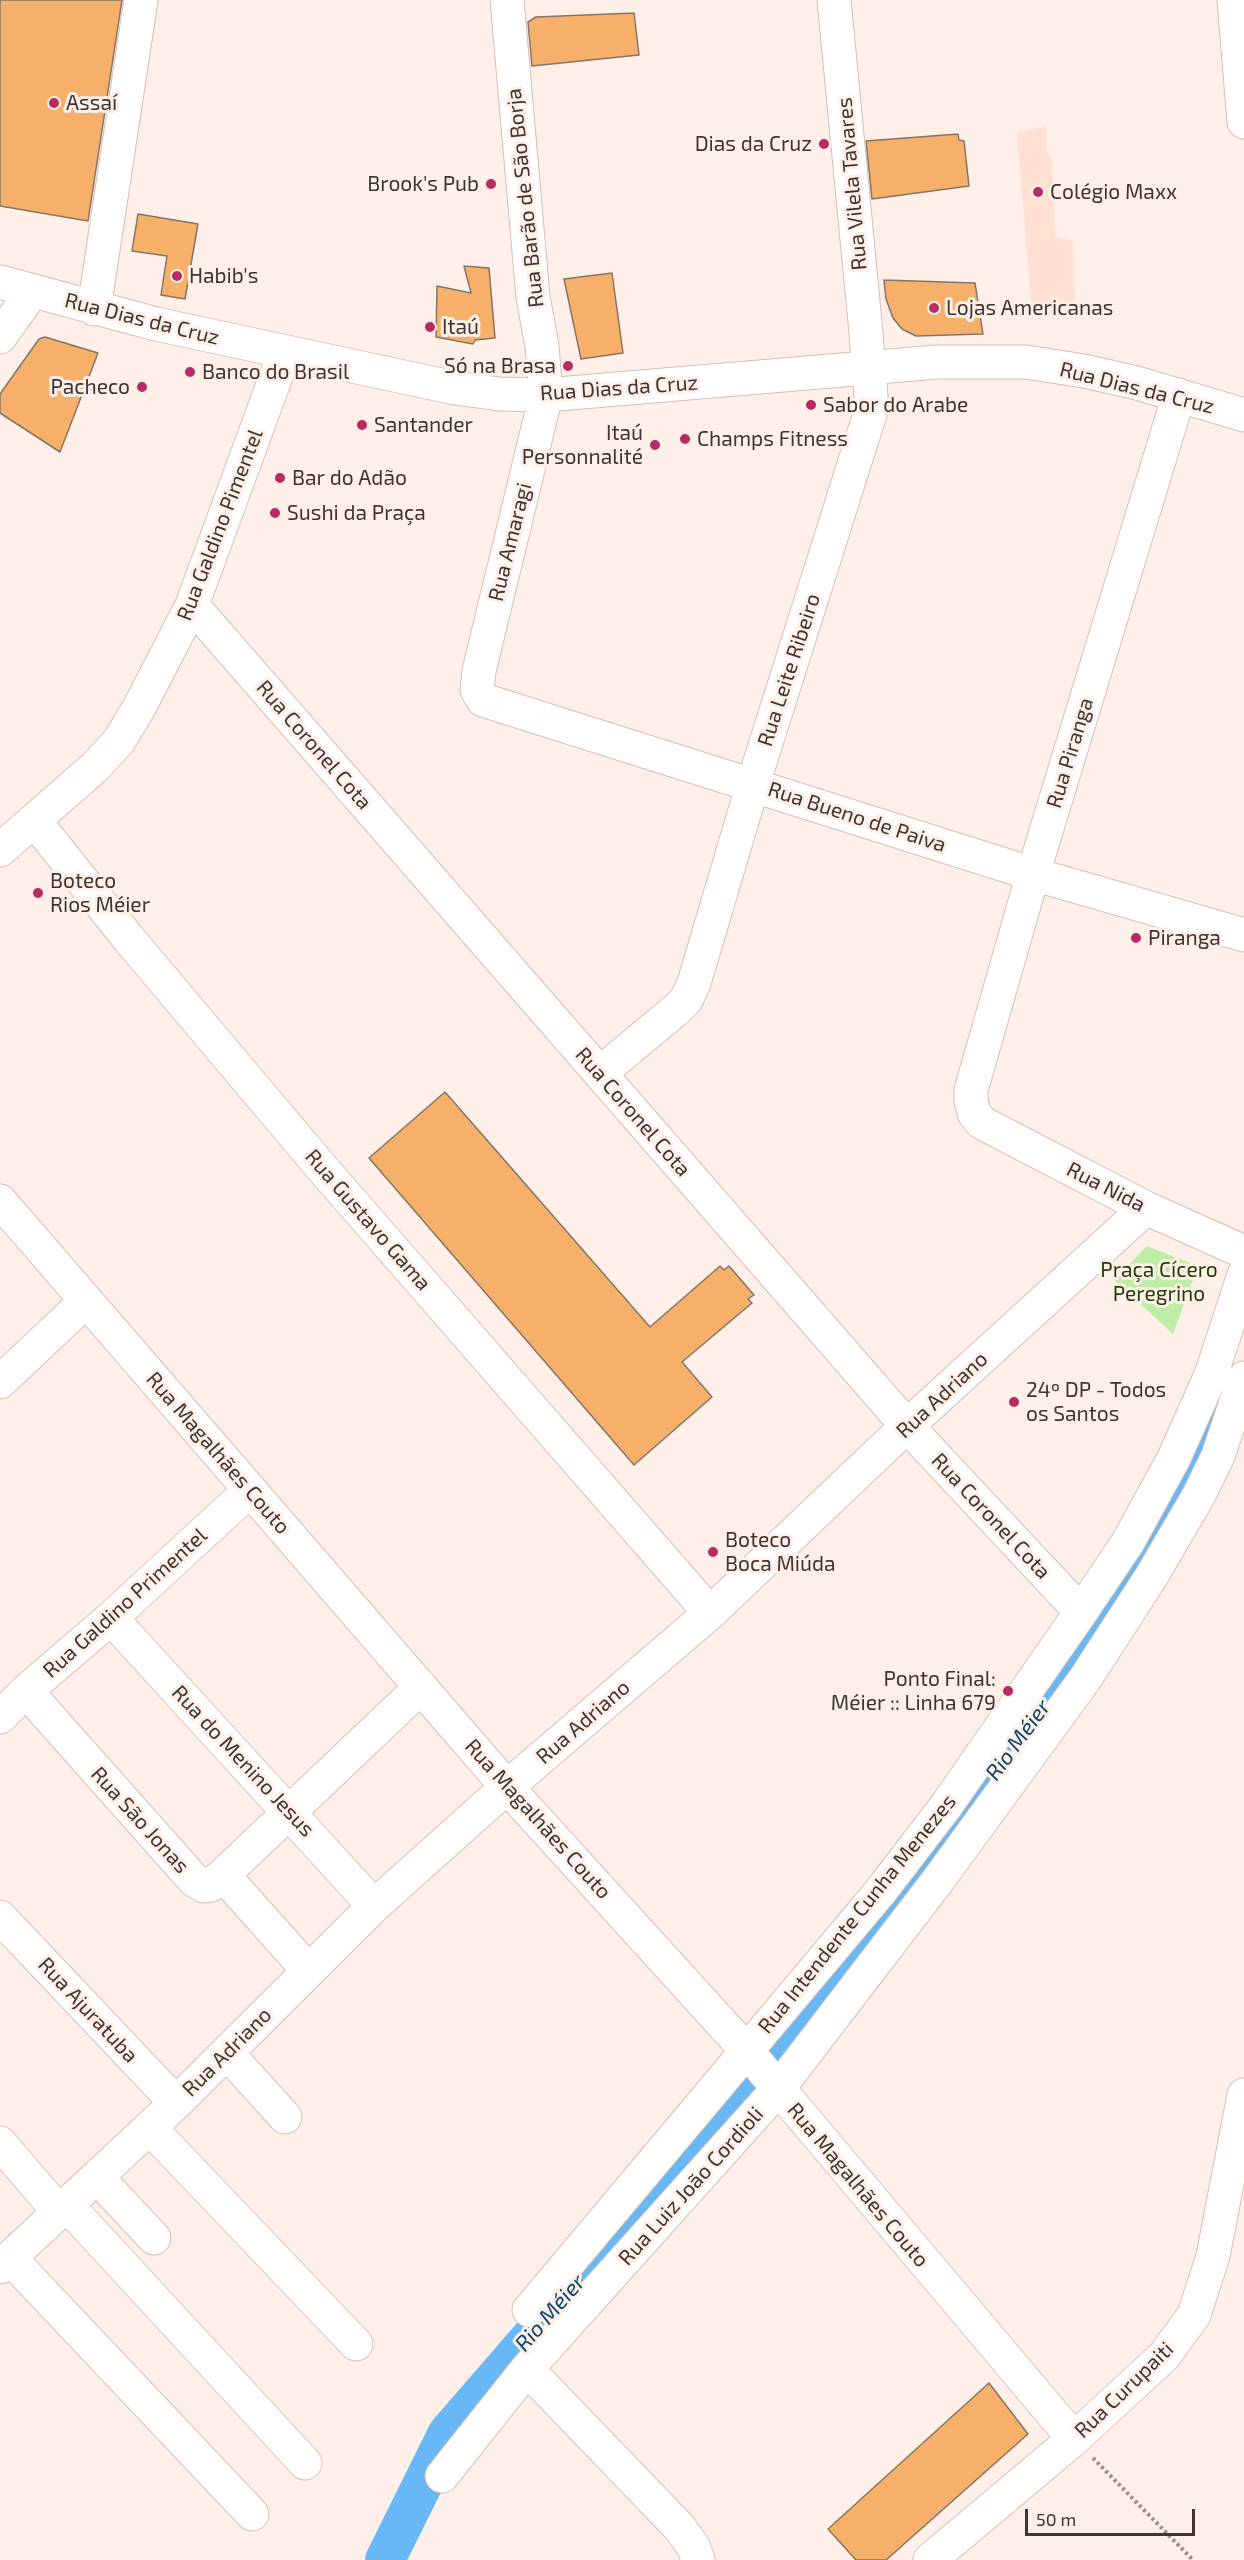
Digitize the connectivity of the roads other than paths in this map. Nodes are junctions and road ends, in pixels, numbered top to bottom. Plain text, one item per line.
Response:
1 (141, 0) edge
2 (507, 0) edge
3 (834, 0) edge
4 (1234, 0) edge
5 (1244, 122) edge
6 (0, 282) edge
7 (32, 292) junction
8 (94, 309) junction
9 (0, 337) edge
10 (285, 352) junction
11 (868, 367) junction
12 (546, 395) junction
13 (1179, 395) junction
14 (1244, 415) edge
15 (192, 605) junction
16 (477, 690) joint
17 (753, 784) junction
18 (34, 820) junction
19 (0, 850) edge
20 (1033, 874) junction
21 (1244, 935) edge
22 (600, 1073) junction
23 (974, 1113) joint
24 (0, 1201) edge
25 (1146, 1208) junction
26 (1244, 1252) edge
27 (1244, 1275) edge
28 (86, 1301) junction
29 (1244, 1378) edge
30 (0, 1382) edge
31 (907, 1426) junction
32 (250, 1490) junction
33 (1081, 1612) junction
34 (710, 1613) junction
35 (111, 1618) junction
36 (421, 1687) junction
37 (26, 1691) junction
38 (0, 1717) edge
39 (507, 1787) junction
40 (290, 1811) junction
41 (223, 1875) junction
42 (374, 1906) junction
43 (0, 1917) edge
44 (308, 1970) junction
45 (226, 2053) junction
46 (762, 2069) junction
47 (1244, 2095) edge
48 (176, 2103) junction
49 (285, 2117) dead end
50 (150, 2128) junction
51 (0, 2144) edge
52 (97, 2177) junction
53 (63, 2208) junction
54 (154, 2238) dead end
55 (5, 2263) edge
56 (529, 2310) dead end
57 (356, 2344) dead end
58 (527, 2369) junction
59 (1074, 2439) junction
60 (305, 2463) dead end
61 (442, 2476) dead end
62 (252, 2514) dead end
63 (698, 2560) edge
64 (930, 2560) edge

1 - 8 street
2 - 12 street, Rua Barão de São Borja
3 - 11 street, Rua Vilela Tavares
4 - 5 street
6 - 7 street, Rua Dias da Cruz
7 - 8 street, Rua Dias da Cruz
7 - 9 street
8 - 10 street, Rua Dias da Cruz
10 - 12 street, Rua Dias da Cruz
10 - 15 street, Rua Galdino Pimentel
11 - 12 street, Rua Dias da Cruz
11 - 13 street, Rua Dias da Cruz
11 - 17 street, Rua Leite Ribeiro
12 - 16 street, Rua Amaragi
13 - 14 street, Rua Dias da Cruz
13 - 20 street, Rua Piranga
15 - 18 street, Rua Galdino Pimentel
15 - 22 street, Rua Coronel Cota
16 - 17 street, Rua Bueno de Paiva
17 - 20 street, Rua Bueno de Paiva
17 - 22 street, Rua Leite Ribeiro
18 - 19 street, Rua Galdino Pimentel
18 - 34 street, Rua Gustavo Gama
20 - 21 street, Rua Bueno de Paiva
20 - 23 street, Rua Piranga
22 - 31 street, Rua Coronel Cota
23 - 25 street, Rua Nida
24 - 28 street, Rua Magalhães Couto
25 - 26 street, Rua Nida
25 - 31 street, Rua Adriano
27 - 33 street, Rua Intendente Cunha Menezes
28 - 30 street
28 - 32 street, Rua Magalhães Couto
29 - 46 street, Rua Intendente Cunha Menezes
31 - 33 street, Rua Coronel Cota
31 - 34 street, Rua Adriano
32 - 35 street, Rua Galdino Primentel
32 - 36 street, Rua Magalhães Couto
33 - 46 street, Rua Intendente Cunha Menezes
34 - 39 street, Rua Adriano
35 - 37 street, Rua Galdino Primentel
35 - 40 street, Rua do Menino Jesus
36 - 39 street, Rua Magalhães Couto
36 - 40 street
37 - 38 street, Rua Galdino Primentel
37 - 41 street, Rua São Jonas
39 - 42 street, Rua Adriano
39 - 46 street, Rua Magalhães Couto
40 - 41 street
40 - 42 street, Rua do Menino Jesus
41 - 44 street, Rua São Jonas
42 - 44 street, Rua Adriano
43 - 48 street, Rua Ajuratuba
44 - 45 street, Rua Adriano
45 - 48 street, Rua Adriano
45 - 49 street
46 - 56 street, Rua Luiz João Cordioli
46 - 58 street, Rua Luiz João Cordioli
46 - 59 street, Rua Magalhães Couto
47 - 59 street, Rua Curupaiti
48 - 50 street, Rua Adriano
50 - 52 street, Rua Adriano
50 - 57 street
51 - 53 street
52 - 53 street, Rua Adriano
52 - 54 street
53 - 55 street, Rua Adriano
53 - 60 street
55 - 62 street
58 - 61 street, Rua Luiz João Cordioli
58 - 63 street
59 - 64 street, Rua Curupaiti

